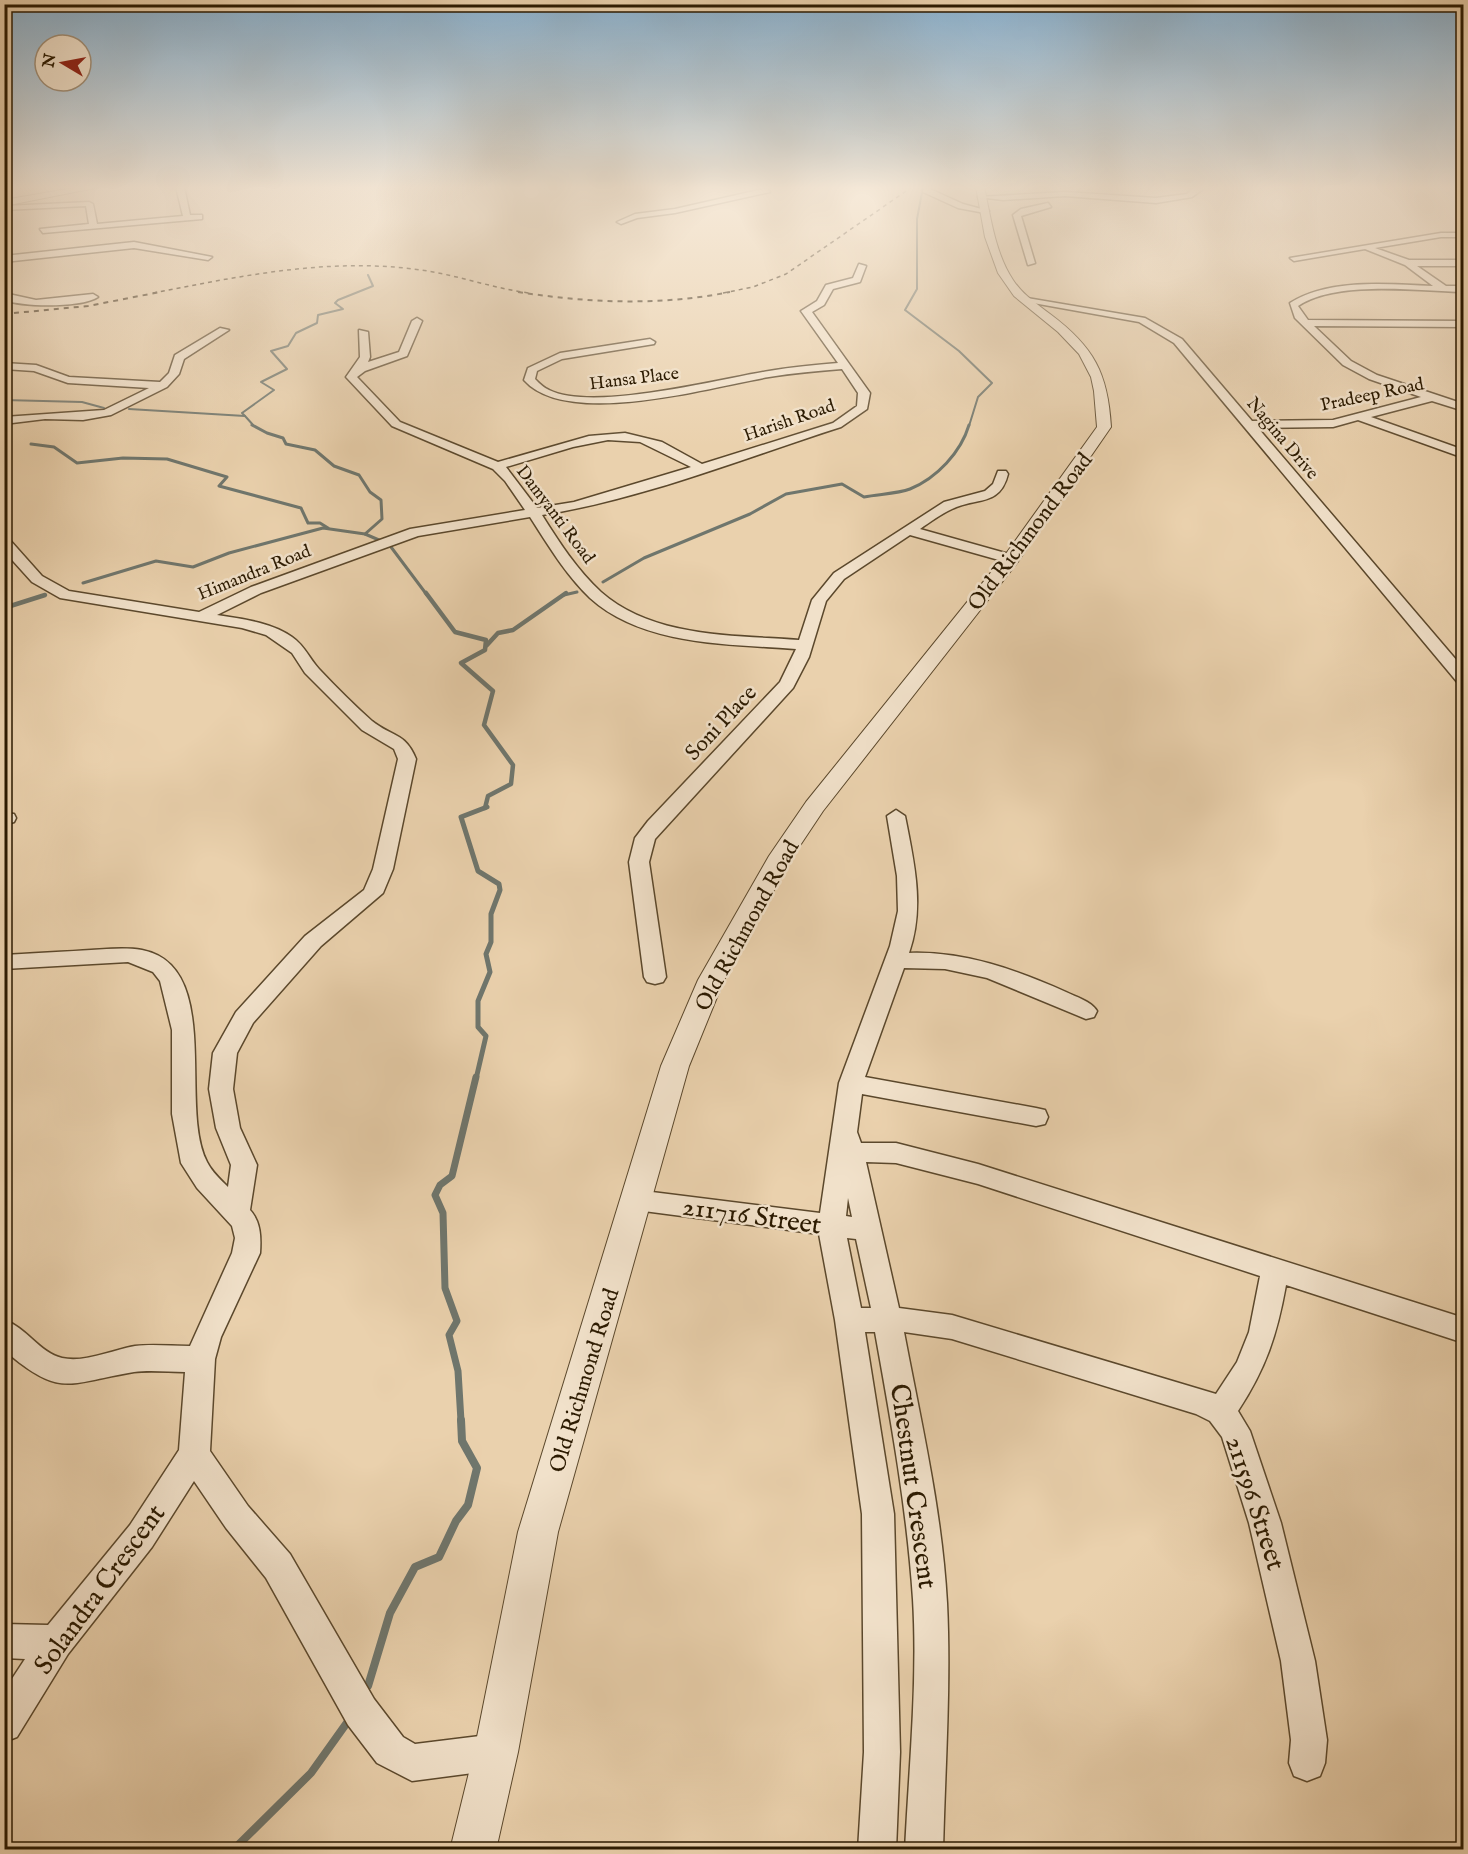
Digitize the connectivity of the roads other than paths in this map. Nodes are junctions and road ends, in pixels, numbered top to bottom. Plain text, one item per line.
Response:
1 (859, 274) edge
2 (1004, 274) edge
3 (1423, 274) edge
4 (1444, 289) junction
5 (1464, 289) edge
6 (4, 296) edge
7 (93, 297) dead end
8 (1027, 301) junction
9 (417, 321) dead end
10 (1305, 323) junction
11 (1464, 324) edge
12 (224, 330) dead end
13 (363, 332) dead end
14 (650, 342) dead end
15 (4, 366) edge
16 (845, 366) junction
17 (359, 369) junction
18 (163, 385) junction
19 (1433, 398) junction
20 (1464, 408) edge
21 (1361, 417) junction
22 (4, 421) edge
23 (1250, 425) junction
24 (1464, 454) edge
25 (497, 466) junction
26 (701, 468) junction
27 (1002, 474) dead end
28 (534, 512) junction
29 (908, 530) junction
30 (4, 542) edge
31 (1011, 559) junction
32 (201, 617) junction
33 (804, 645) junction
34 (1464, 680) edge
35 (896, 816) dead end
36 (896, 961) junction
37 (4, 962) edge
38 (655, 977) dead end
39 (1086, 1011) dead end
40 (851, 1083) junction
41 (1035, 1117) dead end
42 (846, 1143) junction
43 (636, 1200) junction
44 (237, 1212) junction
45 (831, 1226) junction
46 (868, 1230) junction
47 (1275, 1269) junction
48 (888, 1319) junction
49 (849, 1320) junction
50 (1464, 1331) edge
51 (4, 1332) edge
52 (201, 1359) junction
53 (1221, 1411) junction
54 (194, 1454) junction
55 (4, 1641) edge
56 (56, 1642) junction
57 (4, 1724) edge
58 (496, 1752) junction
59 (1307, 1763) dead end
60 (473, 1850) edge
61 (877, 1850) edge
62 (924, 1850) edge

1 - 16 street, Harish Road
2 - 8 street, Old Richmond Road
3 - 4 street
4 - 5 street
4 - 10 street
6 - 7 street
8 - 23 street, Nagina Drive
8 - 31 street, Old Richmond Road
9 - 17 street
10 - 11 street
10 - 19 street
12 - 18 street
13 - 17 street
14 - 16 street, Hansa Place
15 - 18 street
16 - 26 street, Harish Road
17 - 25 street, Damyanti Road
18 - 22 street
19 - 20 street, Pradeep Road
19 - 21 street, Pradeep Road
21 - 23 street, Pradeep Road
21 - 24 street
23 - 34 street, Nagina Drive
25 - 26 street
25 - 28 street, Damyanti Road
26 - 28 street, Harish Road
27 - 29 street, Soni Place
28 - 32 street, Himandra Road
28 - 33 street, Damyanti Road
29 - 31 street
29 - 33 street, Soni Place
30 - 32 street, Himandra Road
31 - 43 street, Old Richmond Road
32 - 44 street
33 - 38 street, Soni Place
35 - 36 street, Chestnut Crescent
36 - 39 street
36 - 40 street, Chestnut Crescent
37 - 44 street
40 - 41 street
40 - 42 street, Chestnut Crescent
42 - 45 street, Chestnut Crescent
42 - 46 street, Chestnut Crescent
42 - 47 street
43 - 45 street, 211716 Street
43 - 58 street, Old Richmond Road
44 - 52 street
45 - 46 street, 211716 Street
45 - 49 street, Chestnut Crescent
46 - 48 street, Chestnut Crescent
47 - 50 street
47 - 53 street
48 - 49 street, 211596 Street
48 - 53 street, 211596 Street
48 - 62 street, Chestnut Crescent
49 - 61 street, Chestnut Crescent
51 - 52 street
52 - 54 street
53 - 59 street, 211596 Street
54 - 56 street, Solandra Crescent
54 - 58 street
55 - 56 street
56 - 57 street, Solandra Crescent
58 - 60 street, Old Richmond Road

